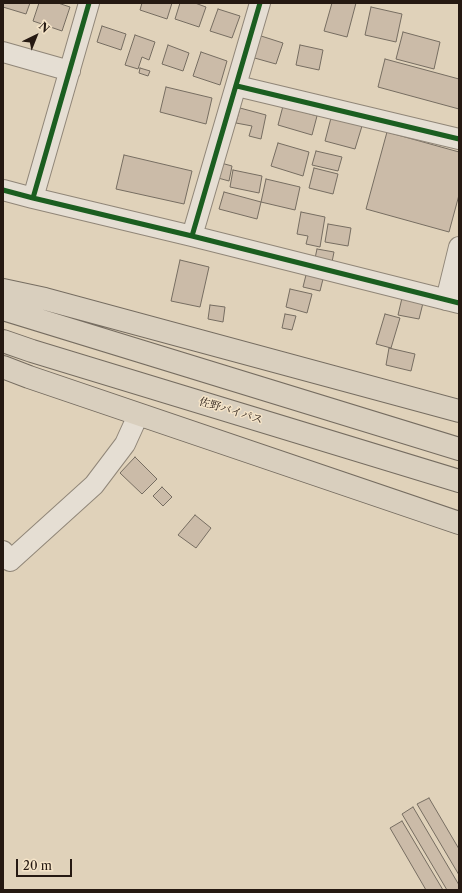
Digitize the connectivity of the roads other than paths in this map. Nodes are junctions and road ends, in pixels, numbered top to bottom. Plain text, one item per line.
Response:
1 (89, 3) edge
2 (260, 3) edge
3 (3, 52) edge
4 (70, 71) junction
5 (237, 86) junction
6 (459, 139) edge
7 (3, 190) edge
8 (33, 198) junction
9 (192, 236) junction
10 (459, 247) edge
11 (3, 290) edge
12 (452, 302) edge
13 (3, 309) edge
14 (3, 340) edge
15 (3, 367) edge
16 (459, 411) edge
17 (137, 414) junction
18 (459, 449) edge
19 (459, 481) edge
20 (459, 523) edge
21 (5, 560) edge

1 - 4 street
2 - 5 street
3 - 4 street
4 - 8 street
5 - 6 street
5 - 9 street
7 - 8 street
8 - 9 street
9 - 12 street
10 - 12 street
11 - 16 highway
13 - 18 highway
14 - 19 highway, 佐野バイパス
15 - 17 highway
17 - 20 highway
17 - 21 street

